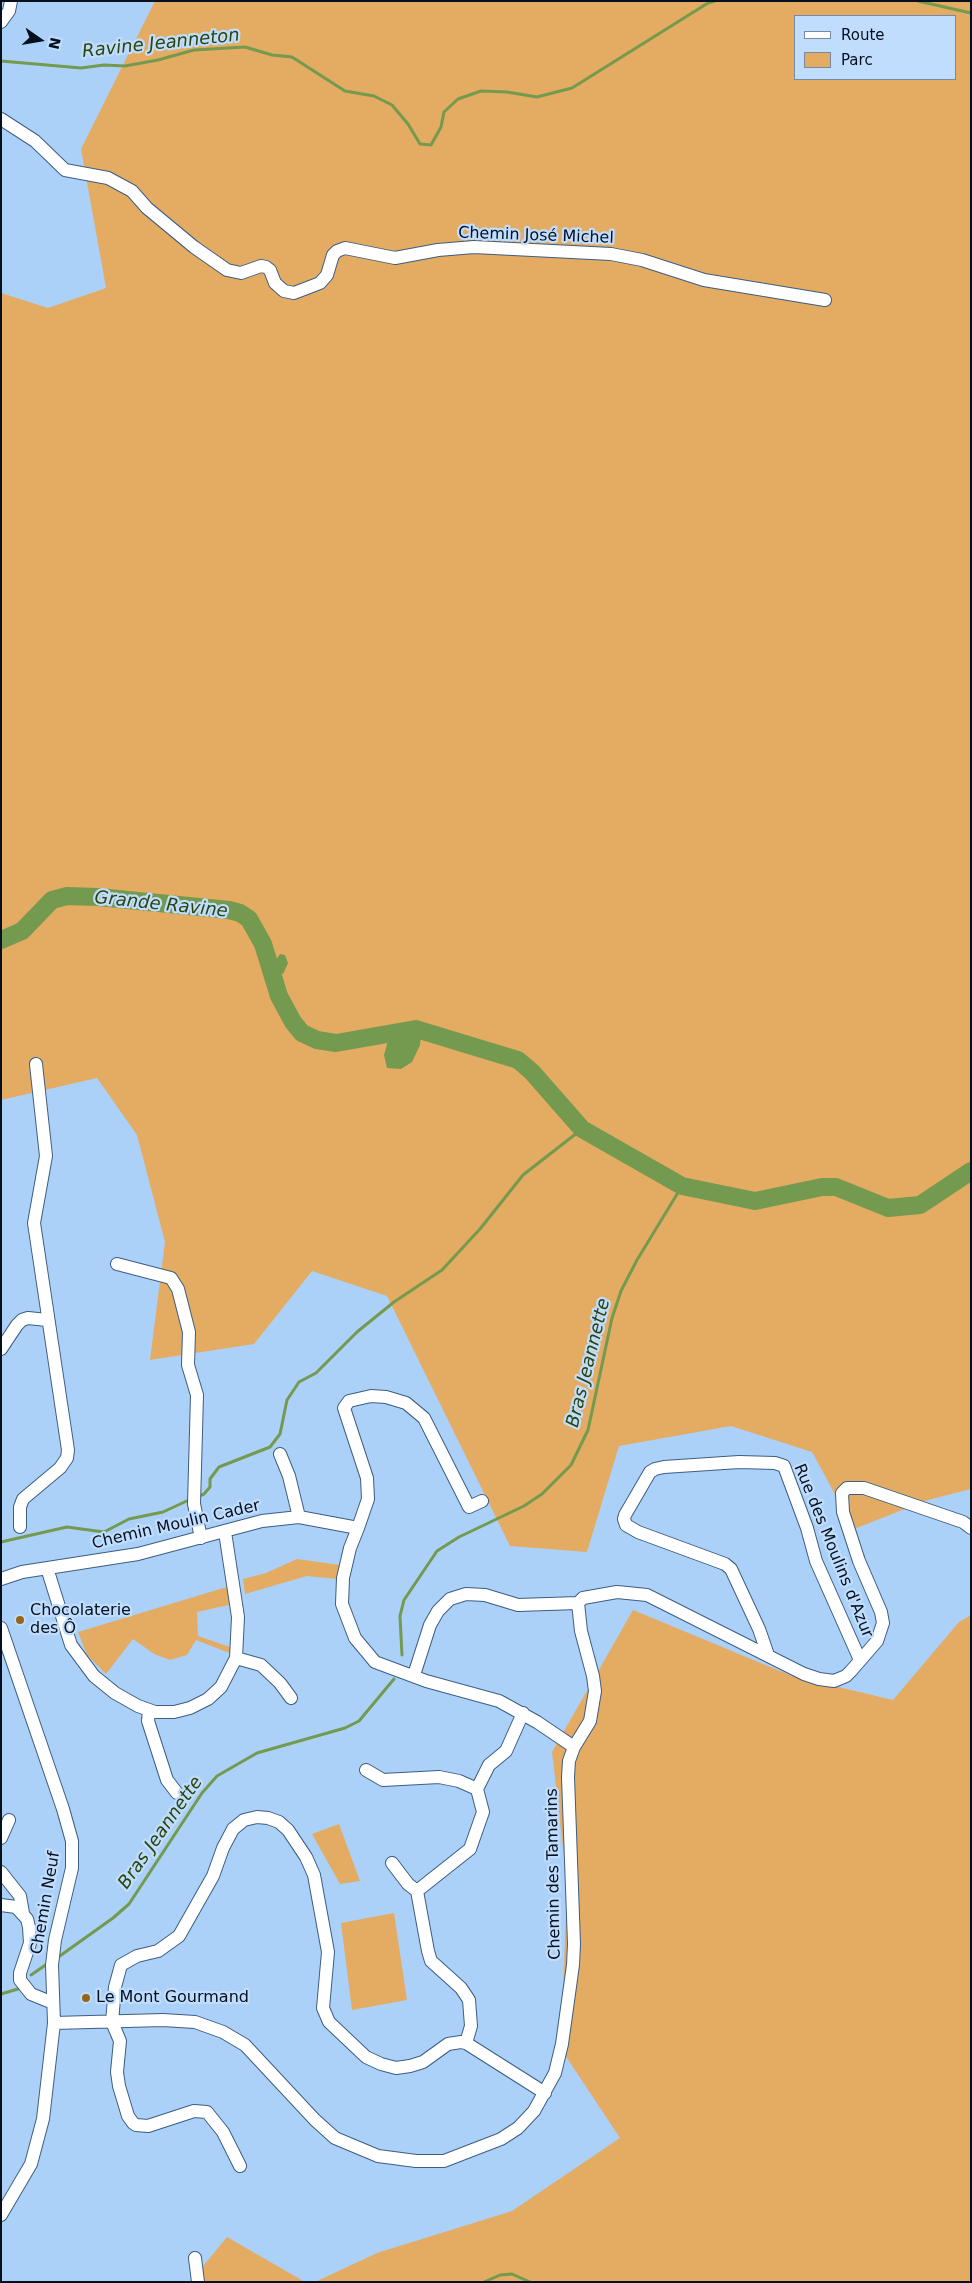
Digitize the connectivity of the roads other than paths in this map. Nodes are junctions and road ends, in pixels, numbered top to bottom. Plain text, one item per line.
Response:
1 (11, 1) edge
2 (1, 22) edge
3 (1, 119) edge
4 (824, 300) dead end
5 (36, 1064) dead end
6 (118, 1264) dead end
7 (47, 1320) junction
8 (2, 1348) edge
9 (280, 1454) dead end
10 (482, 1501) dead end
11 (299, 1517) junction
12 (20, 1527) dead end
13 (358, 1528) junction
14 (971, 1528) edge
15 (226, 1532) junction
16 (201, 1538) junction
17 (47, 1568) junction
18 (1, 1579) edge
19 (578, 1603) junction
20 (1, 1628) edge
21 (768, 1655) junction
22 (236, 1658) junction
23 (860, 1660) junction
24 (414, 1675) junction
25 (291, 1698) dead end
26 (149, 1710) junction
27 (523, 1713) junction
28 (574, 1747) junction
29 (366, 1770) dead end
30 (477, 1789) junction
31 (177, 1792) dead end
32 (9, 1820) dead end
33 (1, 1838) edge
34 (392, 1864) dead end
35 (1, 1872) edge
36 (417, 1891) junction
37 (1, 1905) edge
38 (23, 1913) junction
39 (53, 2003) junction
40 (112, 2022) junction
41 (54, 2023) junction
42 (466, 2043) junction
43 (545, 2093) junction
44 (240, 2166) dead end
45 (1, 2215) edge
46 (195, 2258) dead end
47 (198, 2282) edge

1 - 2 street
3 - 4 street, Chemin José Michel
5 - 7 street
6 - 16 street
7 - 8 street
7 - 12 street
9 - 11 street
10 - 13 street
11 - 13 street, Chemin Moulin Cader
11 - 15 street, Chemin Moulin Cader
13 - 24 street
14 - 23 street
15 - 16 street, Chemin Moulin Cader
15 - 22 street
16 - 17 street, Chemin Moulin Cader
17 - 18 street, Chemin Moulin Cader
17 - 26 street
19 - 21 street
19 - 24 street
19 - 28 street, Chemin des Tamarins
20 - 39 street, Chemin Neuf
21 - 23 street
21 - 23 street, Rue des Moulins d'Azur
22 - 25 street
22 - 26 street
24 - 27 street
26 - 31 street
27 - 28 street
27 - 30 street
28 - 43 street, Chemin des Tamarins
29 - 30 street
30 - 36 street
32 - 33 street
34 - 36 street
35 - 38 street
36 - 42 street
37 - 38 street
38 - 39 street
39 - 41 street, Chemin Neuf
40 - 41 street, Chemin des Tamarins
40 - 42 street
40 - 43 street, Chemin des Tamarins
40 - 44 street
41 - 45 street, Chemin Neuf
42 - 43 street
46 - 47 street

